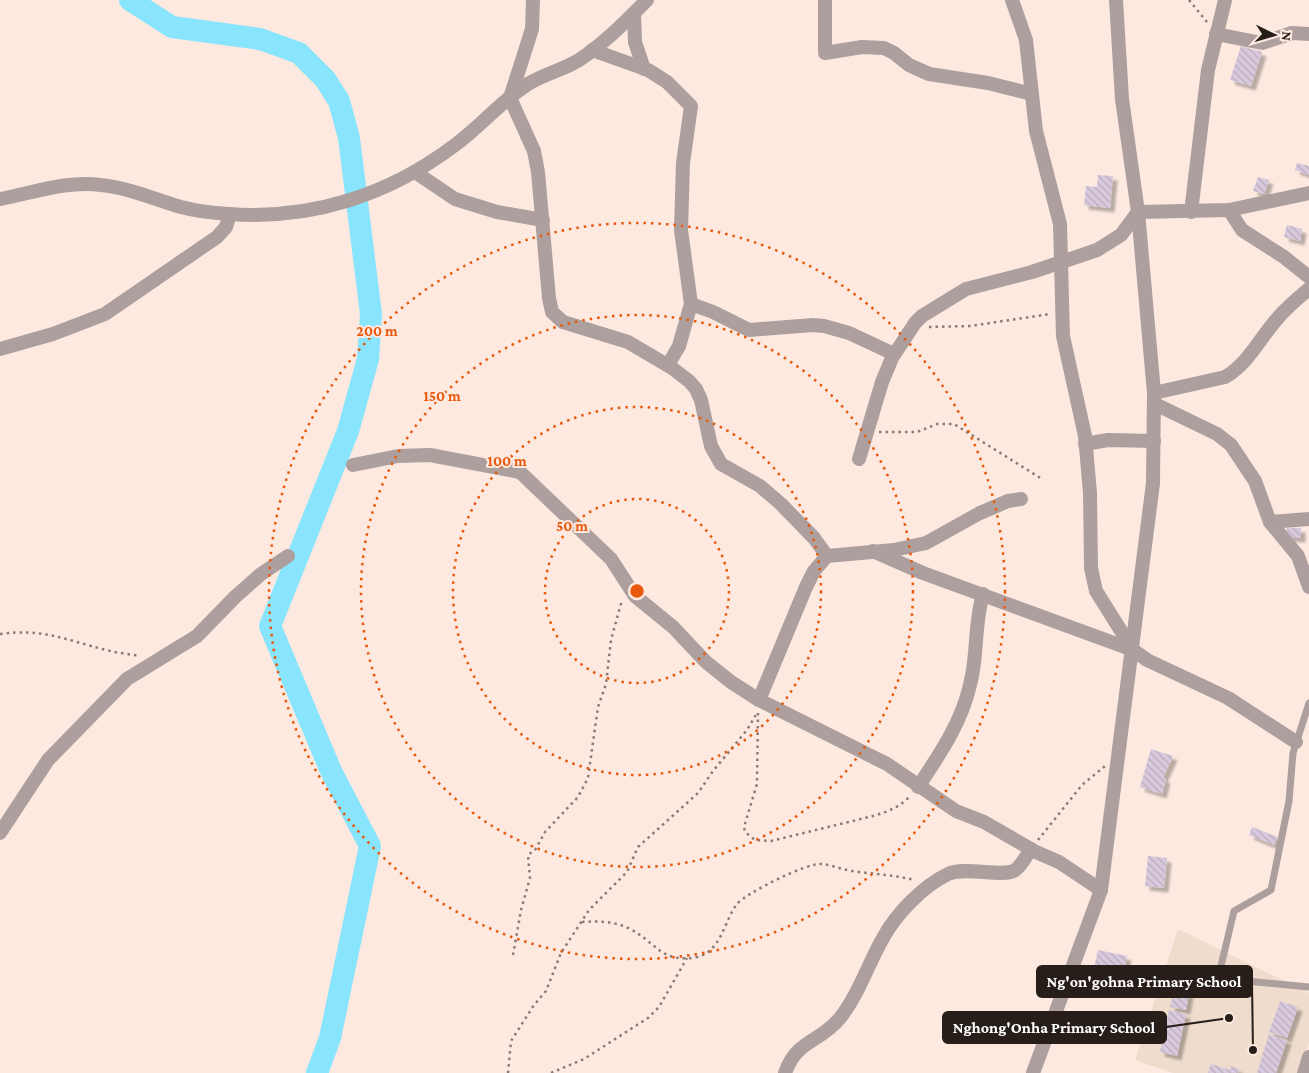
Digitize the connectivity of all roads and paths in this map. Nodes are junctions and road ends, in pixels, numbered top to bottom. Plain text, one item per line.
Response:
1 (532, 0) edge
2 (647, 0) edge
3 (825, 0) edge
4 (1012, 0) edge
5 (1116, 0) edge
6 (1189, 0) edge
7 (1225, 0) edge
8 (634, 13) junction
9 (1216, 34) junction
10 (1309, 34) edge
11 (592, 50) junction
12 (644, 68) junction
13 (1032, 94) junction
14 (510, 98) junction
15 (415, 172) junction
16 (1309, 193) edge
17 (0, 199) edge
18 (1229, 210) junction
19 (1138, 212) junction
20 (1191, 212) junction
21 (230, 214) junction
22 (543, 220) junction
23 (1061, 262) junction
24 (1309, 277) edge
25 (1309, 289) edge
26 (691, 304) junction
27 (1062, 312) junction
28 (911, 328) junction
29 (0, 349) edge
30 (894, 354) junction
31 (668, 365) junction
32 (1154, 398) junction
33 (867, 431) junction
34 (1154, 441) junction
35 (1085, 444) junction
36 (859, 458) dead end
37 (353, 465) dead end
38 (1042, 479) dead end
39 (1021, 499) dead end
40 (1309, 518) edge
41 (1270, 522) junction
42 (873, 551) junction
43 (288, 556) dead end
44 (827, 556) junction
45 (1309, 587) edge
46 (983, 594) junction
47 (636, 596) junction
48 (0, 634) edge
49 (1132, 650) junction
50 (156, 660) junction
51 (1309, 703) edge
52 (759, 706) junction
53 (1296, 742) junction
54 (1119, 758) junction
55 (918, 787) junction
56 (0, 833) edge
57 (1031, 849) junction
58 (926, 888) junction
59 (1101, 890) junction
60 (581, 922) junction
61 (513, 955) dead end
62 (687, 958) junction
63 (1069, 973) junction
64 (1215, 978) junction
65 (1309, 987) edge
66 (1309, 1057) edge
67 (508, 1073) edge
68 (551, 1073) edge
69 (785, 1073) edge
70 (1033, 1073) edge
71 (1304, 1073) edge

1 - 14 street
2 - 8 street
3 - 13 street
4 - 13 street
5 - 19 street
6 - 9 path
7 - 9 street
8 - 11 street
8 - 12 street
9 - 10 street
9 - 20 street
11 - 12 street
11 - 14 street
12 - 26 street
13 - 23 street
14 - 15 street
14 - 22 street
15 - 21 street
15 - 22 street
16 - 18 street
17 - 21 street
18 - 20 street
18 - 24 street
19 - 20 street
19 - 23 street
19 - 32 street
21 - 29 street
22 - 31 street
23 - 27 street
23 - 28 street
25 - 32 street
26 - 30 street
26 - 31 street
27 - 28 path
27 - 35 street
28 - 30 street
30 - 33 street
31 - 44 street
32 - 34 street
32 - 41 street
33 - 36 street
33 - 38 path
34 - 35 street
34 - 49 street
35 - 49 street
37 - 47 street
39 - 42 street
40 - 41 street
41 - 45 street
42 - 44 street
42 - 46 street
43 - 50 street
44 - 52 street
46 - 49 street
46 - 55 street
47 - 52 street
47 - 61 path
48 - 50 path
49 - 53 street
49 - 54 street
50 - 56 street
51 - 53 lane
52 - 55 street
52 - 55 path
52 - 60 path
53 - 64 lane
54 - 57 path
54 - 59 street
55 - 57 street
57 - 58 street
57 - 59 street
58 - 62 path
58 - 69 street
59 - 63 street
60 - 62 path
60 - 67 path
62 - 68 path
63 - 64 lane
63 - 70 street
64 - 65 lane
66 - 71 street

